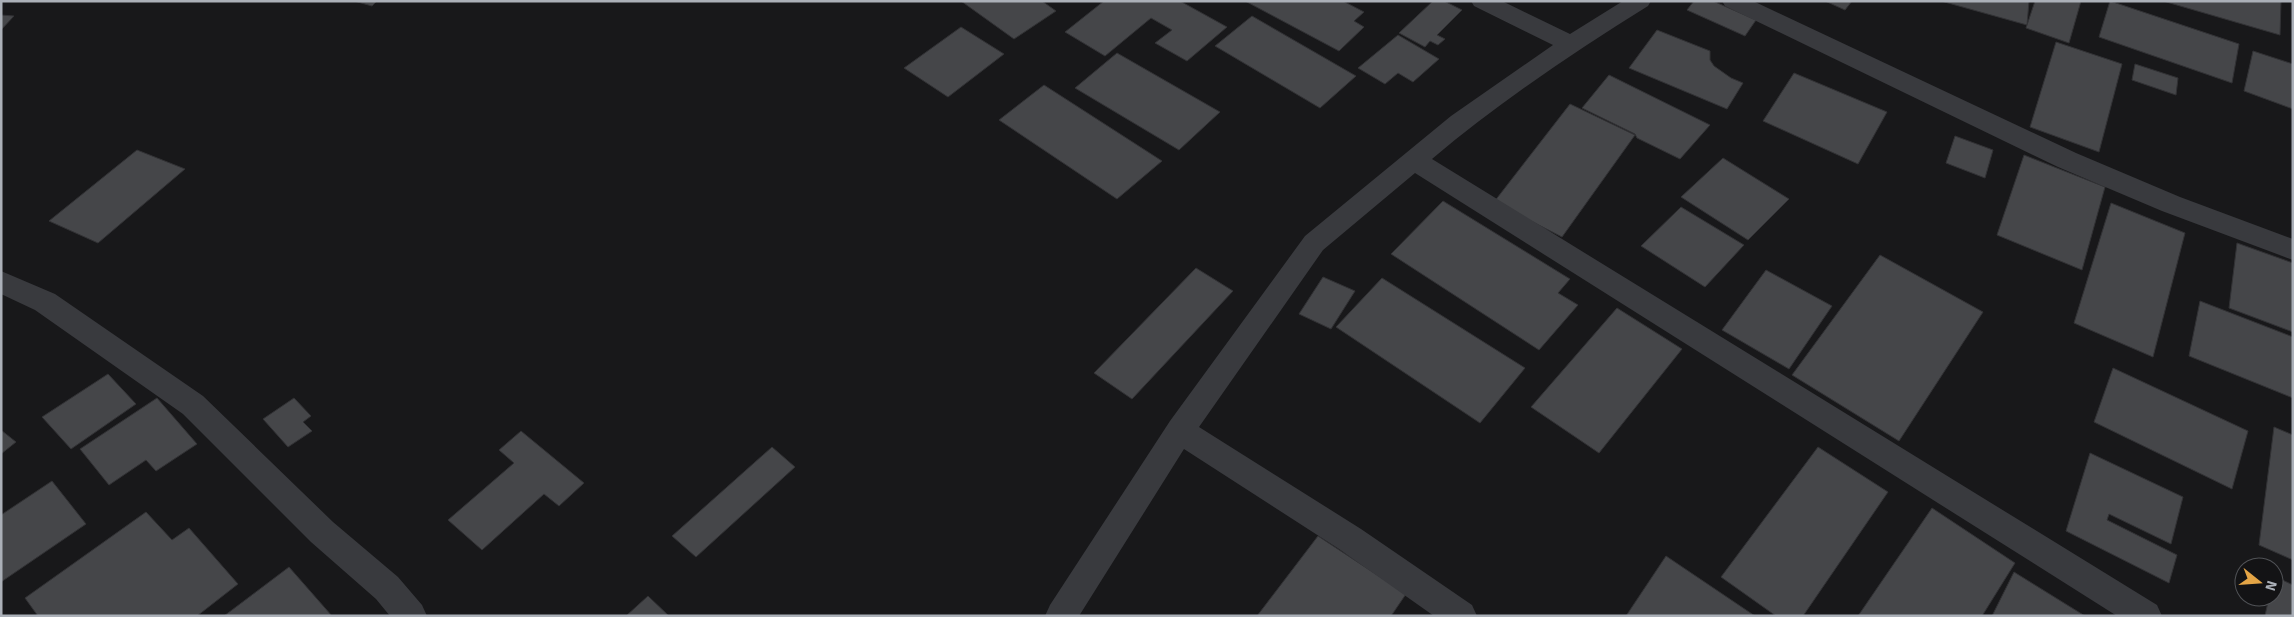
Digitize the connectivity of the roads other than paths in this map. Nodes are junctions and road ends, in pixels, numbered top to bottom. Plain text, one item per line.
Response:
1 (1482, 1) edge
2 (1640, 1) edge
3 (1733, 1) edge
4 (1571, 44) junction
5 (1413, 160) junction
6 (2293, 250) edge
7 (1, 282) edge
8 (1180, 430) junction
9 (411, 616) edge
10 (1061, 616) edge
11 (1461, 616) edge
12 (2146, 616) edge

1 - 4 street
2 - 4 street
3 - 6 street
4 - 5 street
5 - 8 street
5 - 12 street
7 - 9 street
8 - 10 street
8 - 11 street

